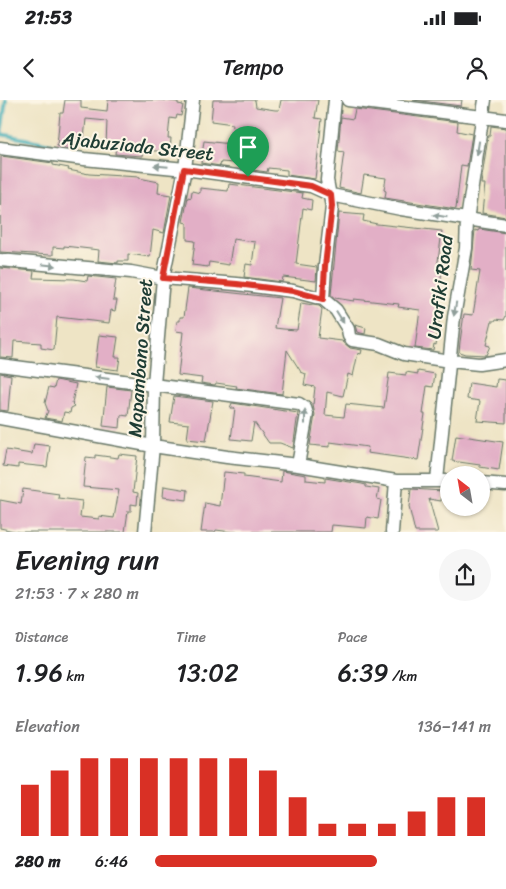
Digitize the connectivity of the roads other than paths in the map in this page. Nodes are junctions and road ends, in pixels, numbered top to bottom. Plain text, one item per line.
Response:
1 (193, 100) edge
2 (335, 100) edge
3 (348, 100) edge
4 (485, 100) edge
5 (483, 116) junction
6 (506, 120) edge
7 (0, 148) edge
8 (184, 169) junction
9 (331, 195) junction
10 (467, 220) junction
11 (506, 225) edge
12 (0, 260) edge
13 (163, 278) junction
14 (323, 299) junction
15 (506, 360) edge
16 (450, 361) junction
17 (0, 365) edge
18 (154, 384) junction
19 (0, 418) edge
20 (153, 446) junction
21 (298, 465) junction
22 (444, 466) edge
23 (440, 480) edge
24 (396, 481) junction
25 (490, 484) edge
26 (506, 485) edge
27 (145, 532) edge
28 (392, 532) edge

1 - 8 street, Mapambano Street
2 - 9 street
3 - 5 street
4 - 5 street, Urafiki Road
5 - 6 street
5 -> 10 street, Urafiki Road
8 -> 7 street, Ajabuziada Street
8 - 9 street, Ajabuziada Street
8 - 13 street, Mapambano Street
10 -> 9 street, Ajabuziada Street
9 - 14 street
10 - 11 street, Ajabuziada Street
10 -> 16 street, Urafiki Road
12 -> 13 street
13 - 14 street
13 - 18 street, Mapambano Street
14 -> 16 street
15 - 16 street
16 - 22 street, Urafiki Road
18 -> 17 street
18 - 20 street, Mapambano Street
21 -> 18 street
19 - 20 street
20 - 21 street
20 - 27 street, Mapambano Street
21 - 24 street
23 - 24 street
24 - 28 street
25 - 26 street

